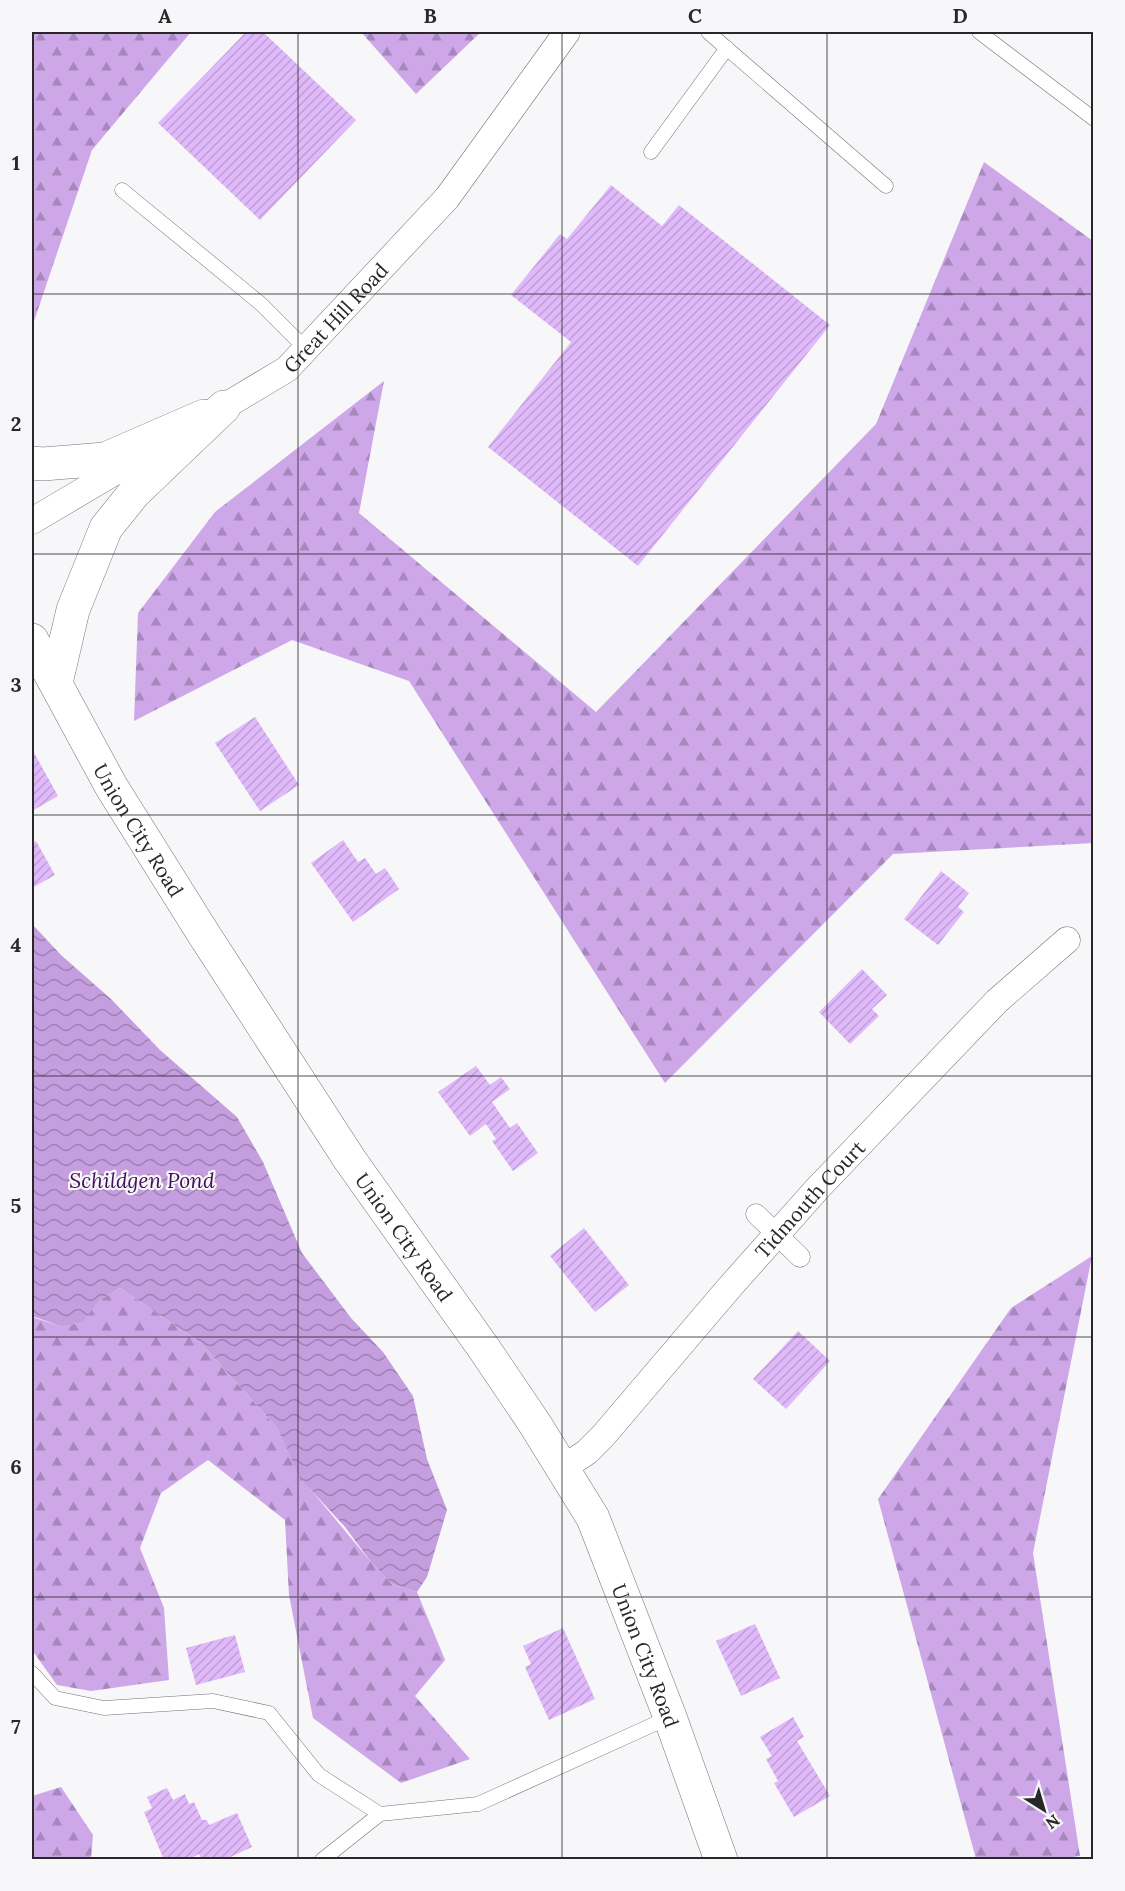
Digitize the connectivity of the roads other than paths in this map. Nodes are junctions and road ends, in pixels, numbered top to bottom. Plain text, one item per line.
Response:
1 (567, 32) edge
2 (708, 32) edge
3 (979, 32) edge
4 (727, 48) junction
5 (1094, 119) edge
6 (651, 152) dead end
7 (886, 186) dead end
8 (122, 190) dead end
9 (306, 349) junction
10 (225, 407) junction
11 (32, 463) edge
12 (32, 521) edge
13 (32, 640) edge
14 (56, 683) junction
15 (1066, 940) dead end
16 (756, 1214) dead end
17 (777, 1234) junction
18 (800, 1257) dead end
19 (563, 1468) junction
20 (32, 1673) edge
21 (670, 1717) junction
22 (380, 1814) junction
23 (322, 1860) edge
24 (721, 1860) edge

1 - 9 street, Great Hill Road
2 - 4 lane
3 - 5 lane
4 - 6 lane
4 - 7 lane
8 - 9 lane
9 - 10 street, Great Hill Road
10 - 11 main road
10 - 12 street, Great Hill Road
10 - 14 main road
13 - 14 main road, Union City Road
14 - 19 main road, Union City Road
15 - 17 street, Tidmouth Court
16 - 17 street
17 - 18 street
17 - 19 street, Tidmouth Court
19 - 21 main road, Union City Road
20 - 22 lane
21 - 22 lane
21 - 24 main road, Union City Road
22 - 23 lane

